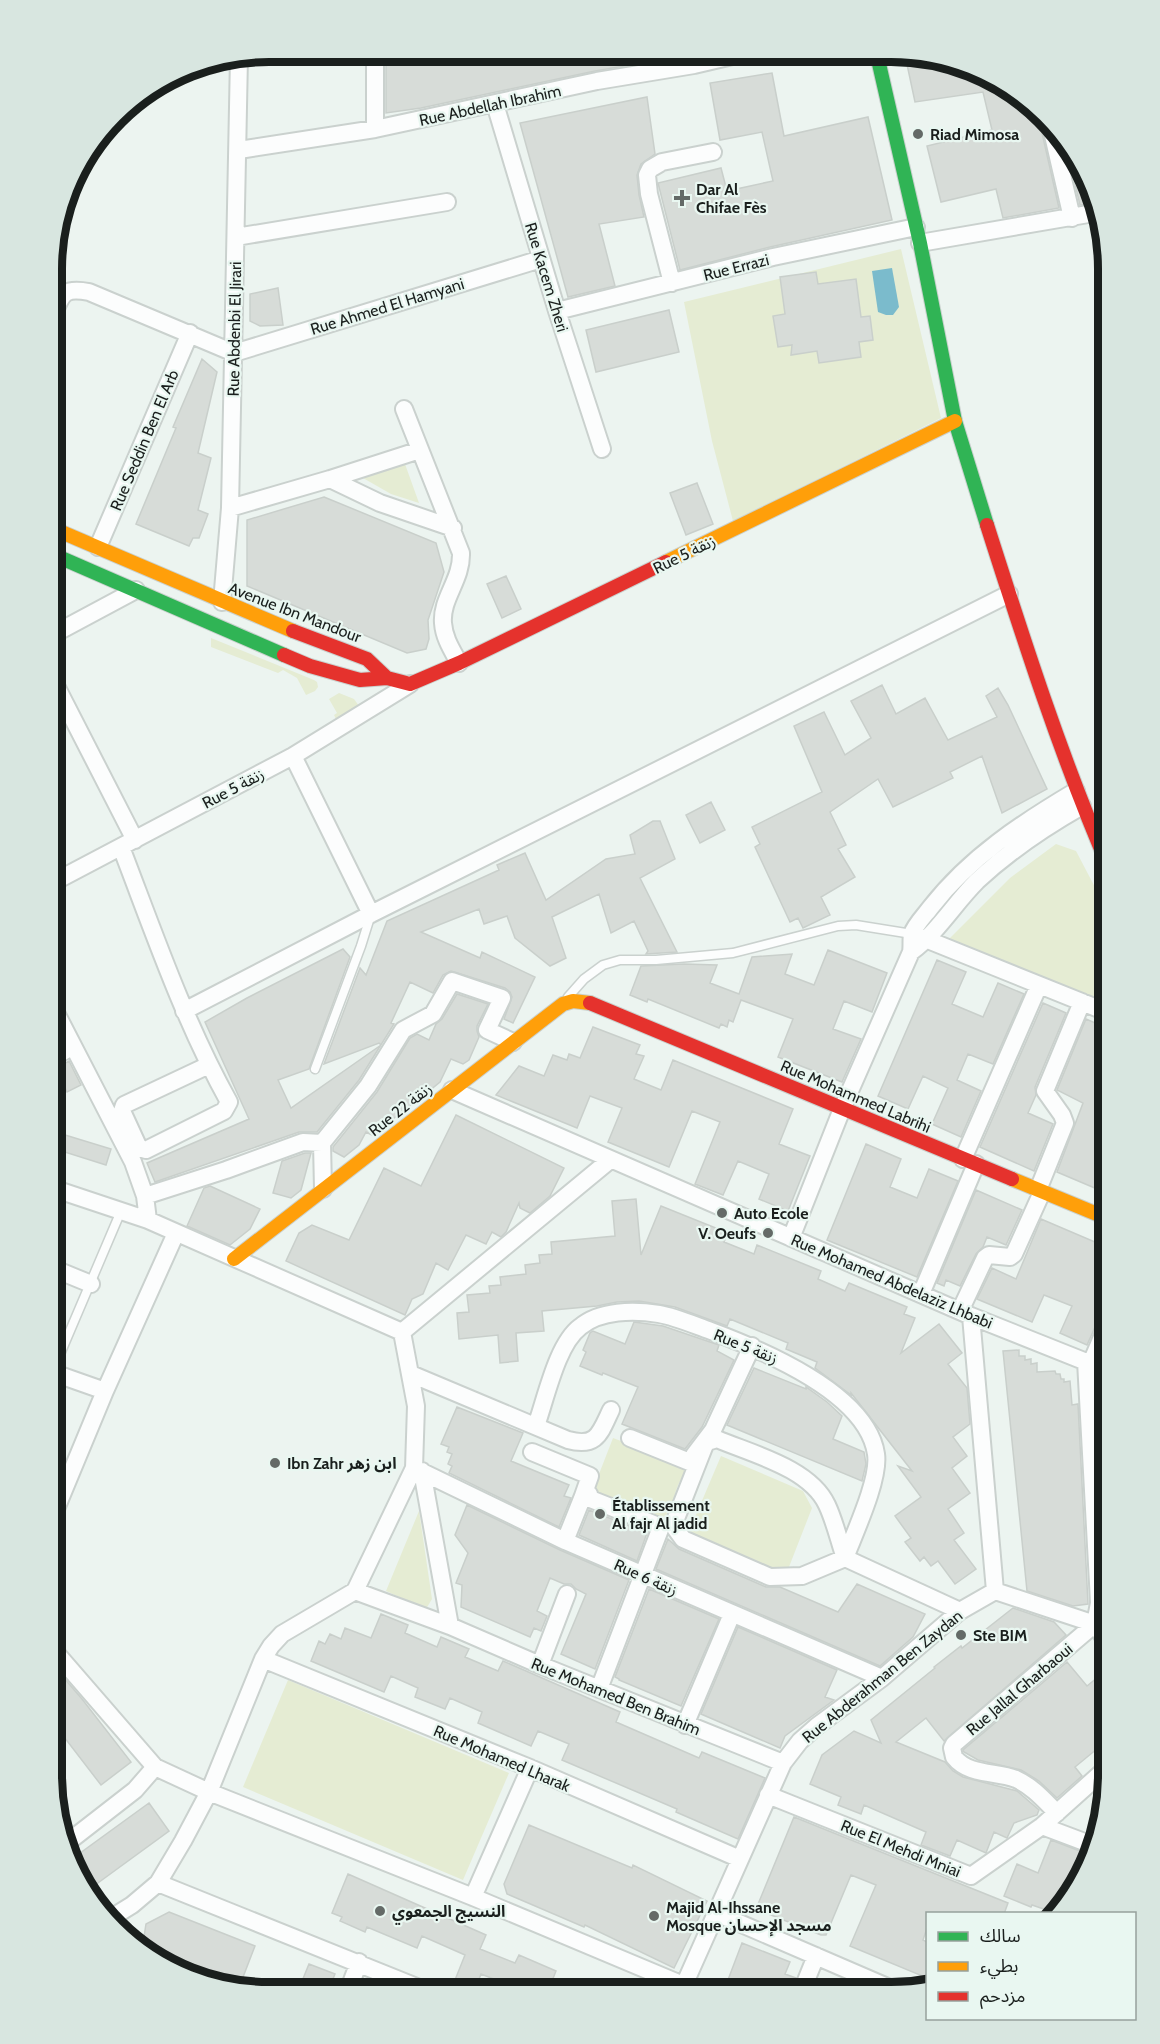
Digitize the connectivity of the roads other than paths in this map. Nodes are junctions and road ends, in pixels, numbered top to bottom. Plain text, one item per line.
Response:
1 (375, 62) edge
2 (691, 62) edge
3 (879, 62) edge
4 (239, 63) edge
5 (495, 104) junction
6 (375, 129) junction
7 (1054, 142) edge
8 (239, 150) junction
9 (713, 152) dead end
10 (447, 202) dead end
11 (1091, 214) edge
12 (1072, 218) junction
13 (918, 235) junction
14 (236, 237) junction
15 (541, 260) junction
16 (672, 283) junction
17 (62, 294) edge
18 (556, 311) junction
19 (190, 333) junction
20 (234, 353) junction
21 (404, 409) dead end
22 (955, 421) junction
23 (602, 449) dead end
24 (420, 450) junction
25 (330, 479) junction
26 (230, 507) junction
27 (453, 528) junction
28 (62, 532) edge
29 (98, 547) junction
30 (62, 558) edge
31 (136, 590) junction
32 (1009, 594) junction
33 (222, 602) junction
34 (62, 630) edge
35 (459, 663) junction
36 (387, 678) junction
37 (410, 684) junction
38 (62, 700) edge
39 (292, 756) junction
40 (1079, 798) junction
41 (1098, 842) edge
42 (128, 844) junction
43 (62, 878) edge
44 (371, 914) junction
45 (920, 937) junction
46 (1039, 985) junction
47 (1082, 1002) junction
48 (563, 1004) junction
49 (1098, 1009) edge
50 (184, 1011) junction
51 (62, 1024) edge
52 (513, 1042) junction
53 (76, 1049) junction
54 (62, 1057) edge
55 (208, 1065) junction
56 (315, 1069) dead end
57 (455, 1092) junction
58 (842, 1109) junction
59 (322, 1143) junction
60 (610, 1160) junction
61 (969, 1161) junction
62 (323, 1189) junction
63 (62, 1191) edge
64 (1040, 1191) junction
65 (145, 1196) junction
66 (121, 1211) junction
67 (1098, 1215) edge
68 (148, 1220) junction
69 (176, 1233) junction
70 (791, 1238) junction
71 (241, 1262) junction
72 (62, 1272) edge
73 (91, 1284) junction
74 (921, 1294) junction
75 (966, 1313) junction
76 (402, 1332) junction
77 (1098, 1342) edge
78 (752, 1346) junction
79 (62, 1350) edge
80 (1088, 1362) junction
81 (1098, 1366) edge
82 (411, 1374) junction
83 (62, 1376) edge
84 (105, 1391) junction
85 (611, 1410) dead end
86 (536, 1426) junction
87 (630, 1438) dead end
88 (532, 1452) dead end
89 (418, 1470) junction
90 (62, 1495) edge
91 (586, 1495) junction
92 (565, 1542) junction
93 (845, 1558) junction
94 (642, 1576) junction
95 (1098, 1583) edge
96 (355, 1591) junction
97 (995, 1592) junction
98 (567, 1594) dead end
99 (1098, 1608) edge
100 (960, 1611) junction
101 (732, 1614) junction
102 (1095, 1624) junction
103 (450, 1626) junction
104 (1098, 1629) edge
105 (263, 1659) junction
106 (62, 1660) edge
107 (540, 1665) junction
108 (882, 1678) junction
109 (599, 1689) junction
110 (685, 1725) junction
111 (783, 1763) junction
112 (155, 1767) junction
113 (530, 1768) junction
114 (1098, 1775) edge
115 (209, 1792) junction
116 (768, 1795) junction
117 (1057, 1813) junction
118 (1042, 1826) junction
119 (72, 1839) edge
120 (1087, 1843) edge
121 (740, 1859) junction
122 (158, 1883) junction
123 (472, 1897) junction
124 (716, 1913) junction
125 (116, 1915) edge
126 (816, 1956) junction
127 (359, 1962) junction
128 (351, 1982) edge
129 (406, 1982) edge
130 (666, 1982) edge
131 (685, 1982) edge
132 (805, 1982) edge
133 (876, 1982) edge

1 - 6 street
2 - 5 street, Rue Abdellah Ibrahim
3 - 13 street
4 - 8 street, Rue Abdenbi El Jirari
5 - 6 street, Rue Abdellah Ibrahim
5 - 15 street, Rue Kacem Zheri
6 - 8 street, Rue Abdellah Ibrahim
7 - 12 street
8 - 14 street, Rue Abdenbi El Jirari
9 - 16 street
10 - 14 street
11 - 12 street, Rue Errazi
12 - 13 street, Rue Errazi
13 - 16 street, Rue Errazi
13 - 22 street
14 - 20 street, Rue Abdenbi El Jirari
15 - 18 street, Rue Kacem Zheri
15 - 20 street, Rue Ahmed El Hamyani
16 - 18 street, Rue Errazi
17 - 19 street
18 - 23 street, Rue Kacem Zheri
19 - 20 street
19 - 29 street, Rue Seddin Ben El Arb
20 - 26 street, Rue Abdenbi El Jirari
21 - 24 street
22 - 32 street
22 - 35 street, Rue 5 زنقة
24 - 25 street
24 - 27 street
25 - 26 street
25 - 27 street
26 - 33 street, Rue Abdenbi El Jirari
27 - 35 street
28 - 29 street, Avenue Ibn Mandour
29 - 33 street, Avenue Ibn Mandour
30 - 31 street
31 - 34 street
31 - 36 street
32 - 40 street
32 - 44 street
33 - 36 street, Avenue Ibn Mandour
35 - 37 street, Rue 5 زنقة
36 - 37 street
37 - 39 street, Rue 5 زنقة
38 - 42 street
39 - 42 street, Rue 5 زنقة
39 - 44 street
40 - 41 street
40 - 45 street
42 - 43 street, Rue 5 زنقة
42 - 50 street
44 - 50 street
44 - 56 lane
45 - 46 street
45 - 48 lane
45 - 58 street
46 - 47 street
46 - 61 street
47 - 49 street
47 - 64 street
48 - 52 street, Rue 22 زنقة
48 - 58 street, Rue Mohammed Labrihi
50 - 55 street
51 - 53 street
52 - 57 street, Rue 22 زنقة
52 - 59 street
53 - 54 lane
53 - 65 street
55 - 55 street
57 - 60 street, Rue Mohamed Abdelaziz Lhbabi
57 - 62 street, Rue 22 زنقة
57 - 71 street
58 - 61 street, Rue Mohammed Labrihi
58 - 70 street
59 - 62 street
59 - 65 street
60 - 70 street, Rue Mohamed Abdelaziz Lhbabi
60 - 76 street
61 - 64 street, Rue Mohammed Labrihi
61 - 74 street
62 - 71 street, Rue 22 زنقة
63 - 66 street
64 - 67 street, Rue Mohammed Labrihi
64 - 75 street
65 - 68 street
66 - 68 street
66 - 73 lane
68 - 69 street
69 - 71 street
69 - 84 street
70 - 74 street, Rue Mohamed Abdelaziz Lhbabi
71 - 76 street
72 - 73 street
73 - 79 lane
74 - 75 street, Rue Mohamed Abdelaziz Lhbabi
75 - 80 street, Rue Mohamed Abdelaziz Lhbabi
75 - 97 street
76 - 82 street
77 - 80 street
78 - 86 street, Rue 5 زنقة
78 - 87 street
78 - 93 street, Rue 5 زنقة
80 - 81 street, Rue Mohamed Abdelaziz Lhbabi
80 - 95 street
82 - 86 street
82 - 89 street
83 - 84 street
84 - 90 street
85 - 86 street
88 - 91 street
89 - 92 street, Rue 6 زنقة
89 - 96 street
89 - 103 street
91 - 92 street
91 - 94 street
92 - 94 street, Rue 6 زنقة
93 - 93 street
93 - 100 street
94 - 101 street, Rue 6 زنقة
94 - 109 street
96 - 103 street, Rue Mohamed Ben Brahim
96 - 105 street
97 - 100 street, Rue Abderahman Ben Zaydan
97 - 102 street
98 - 107 street
99 - 102 street
100 - 108 street, Rue Abderahman Ben Zaydan
101 - 108 street, Rue 6 زنقة
101 - 110 street
102 - 104 street
102 - 117 street, Rue Jallal Gharbaoui
103 - 107 street, Rue Mohamed Ben Brahim
105 - 113 street, Rue Mohamed Lharak
105 - 115 street
106 - 112 street
107 - 109 street, Rue Mohamed Ben Brahim
108 - 111 street, Rue Abderahman Ben Zaydan
109 - 110 street, Rue Mohamed Ben Brahim
110 - 111 street, Rue Mohamed Ben Brahim
111 - 116 street, Rue Abderahman Ben Zaydan
112 - 115 street
112 - 119 street
113 - 121 street, Rue Mohamed Lharak
113 - 123 street
114 - 117 street, Rue El Mehdi Mniai
115 - 122 street
115 - 123 street
116 - 118 street, Rue El Mehdi Mniai
116 - 121 street, Rue Abderahman Ben Zaydan
117 - 118 street, Rue El Mehdi Mniai
118 - 120 street
121 - 124 street, Rue Abderahman Ben Zaydan
122 - 125 street
122 - 127 street
123 - 130 street
124 - 126 street
124 - 131 street, Rue Abderahman Ben Zaydan
126 - 132 street
126 - 133 street
127 - 128 street
127 - 129 street

